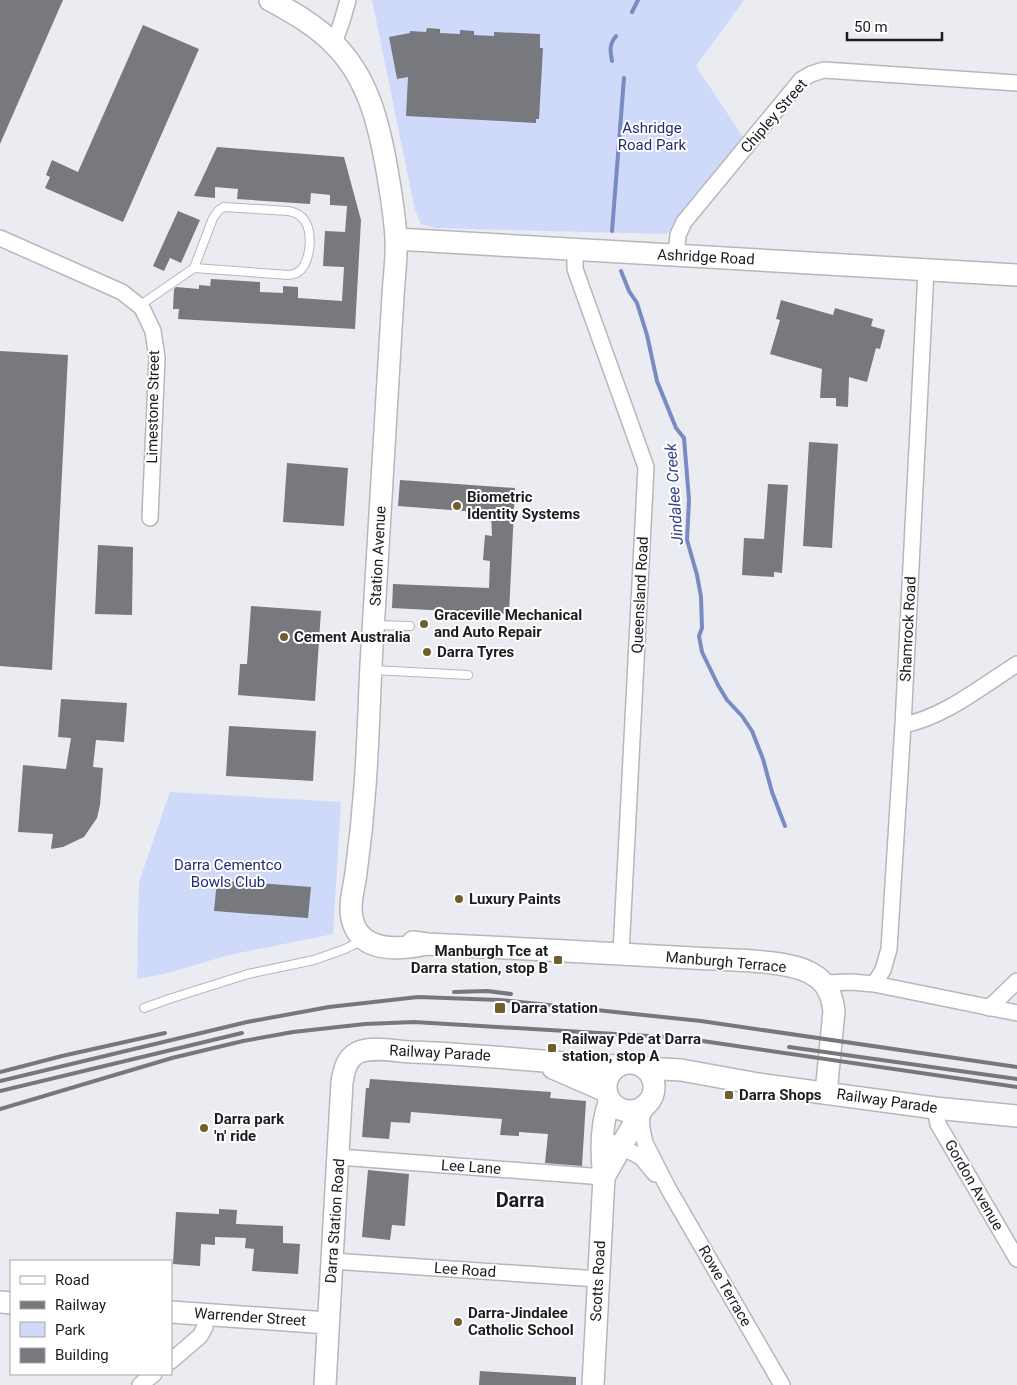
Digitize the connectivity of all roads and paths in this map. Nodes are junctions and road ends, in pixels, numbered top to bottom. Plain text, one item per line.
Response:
1 (270, 0) edge
2 (348, 0) edge
3 (334, 43) junction
4 (1017, 83) edge
5 (0, 238) edge
6 (396, 239) junction
7 (575, 249) junction
8 (676, 255) junction
9 (194, 268) junction
10 (926, 270) junction
11 (1017, 275) edge
12 (140, 306) junction
13 (150, 518) dead end
14 (374, 624) junction
15 (410, 626) dead end
16 (1017, 664) edge
17 (371, 670) junction
18 (468, 675) dead end
19 (903, 725) junction
20 (373, 938) junction
21 (621, 953) junction
22 (1017, 981) edge
23 (824, 983) junction
24 (874, 984) junction
25 (144, 1008) dead end
26 (989, 1008) junction
27 (1017, 1013) edge
28 (350, 1059) joint
29 (532, 1060) junction
30 (618, 1066) junction
31 (649, 1077) junction
32 (826, 1093) junction
33 (608, 1095) junction
34 (935, 1108) junction
35 (642, 1109) junction
36 (1017, 1116) edge
37 (612, 1142) junction
38 (339, 1158) junction
39 (604, 1177) junction
40 (668, 1188) junction
41 (1017, 1259) edge
42 (332, 1261) junction
43 (598, 1279) junction
44 (172, 1312) edge
45 (206, 1314) junction
46 (328, 1323) junction
47 (172, 1360) edge
48 (153, 1375) edge
49 (140, 1385) edge
50 (325, 1385) edge
51 (593, 1385) edge
52 (782, 1385) edge

1 - 3 street, Station Avenue
2 - 3 street
3 - 6 street, Station Avenue
4 - 8 street, Chipley Street
5 - 12 street, Limestone Street
6 - 7 street, Ashridge Road
6 - 14 street, Station Avenue
7 - 8 street, Ashridge Road
7 - 21 street, Queensland Road
8 - 10 street, Ashridge Road
9 - 9 lane
9 - 12 lane
10 - 11 street, Ashridge Road
10 - 19 street, Shamrock Road
12 - 13 street, Limestone Street
14 - 15 lane
14 - 17 street, Station Avenue
16 - 19 street
17 - 18 lane
17 - 20 street, Station Avenue
19 - 24 street, Shamrock Road
20 - 21 street, Manburgh Terrace
20 - 25 lane
21 - 23 street, Manburgh Terrace
22 - 26 street
23 - 24 street
23 - 32 street
24 - 26 street
26 - 27 street
28 - 29 street, Railway Parade
28 - 38 street, Darra Station Road
29 - 30 street, Railway Parade
29 - 33 street, Railway Parade
30 - 31 street
30 - 33 street
31 - 32 street, Railway Parade
31 - 35 street
32 - 34 street, Railway Parade
33 - 35 street
33 - 37 street, Scotts Road
34 - 36 street, Railway Parade
34 - 41 street, Gordon Avenue
35 - 37 street, Scotts Road
35 - 40 street, Rowe Terrace
37 - 39 street, Scotts Road
37 - 40 street, Rowe Terrace
38 - 39 street, Lee Lane
38 - 42 street, Darra Station Road
39 - 43 street, Scotts Road
40 - 52 street, Rowe Terrace
42 - 43 street, Lee Road
42 - 46 street, Darra Station Road
43 - 51 street, Scotts Road
44 - 45 street, Warrender Street
45 - 46 street, Warrender Street
45 - 47 street
46 - 50 street, Darra Station Road
48 - 49 street

